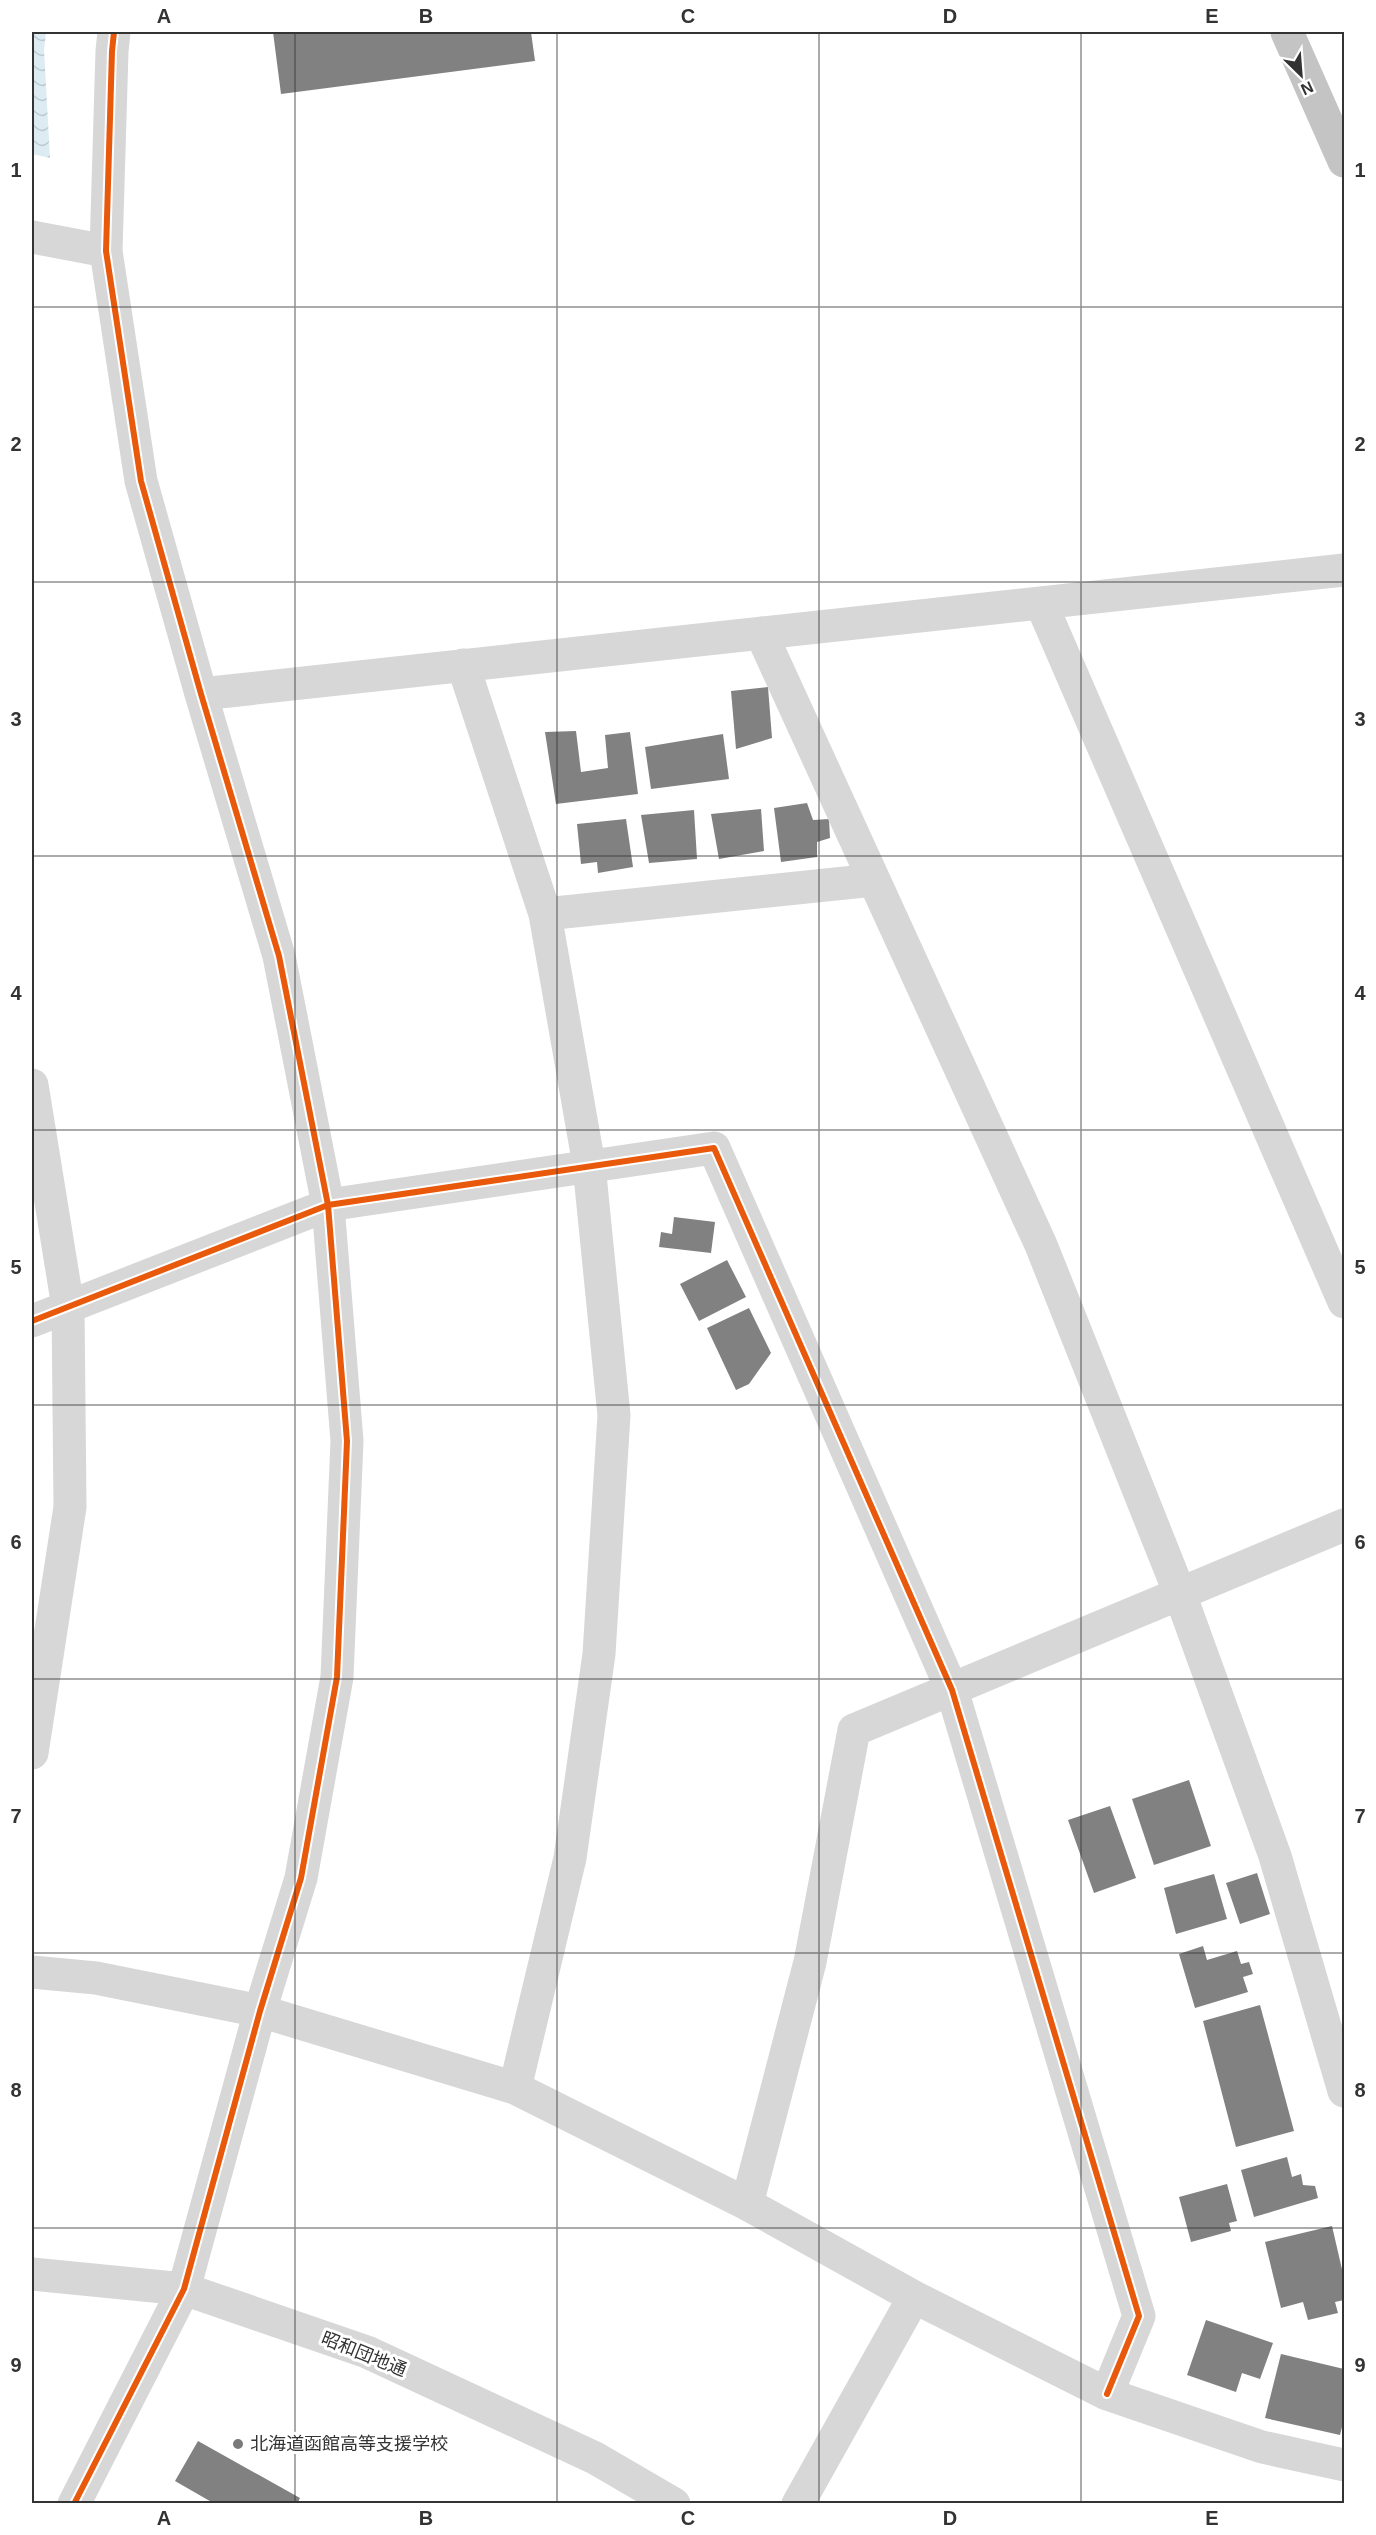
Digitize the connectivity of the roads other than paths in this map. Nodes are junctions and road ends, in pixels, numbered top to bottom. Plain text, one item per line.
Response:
1 (114, 32) edge
2 (1287, 32) edge
3 (1344, 161) edge
4 (32, 237) edge
5 (106, 251) junction
6 (1344, 570) edge
7 (1041, 603) junction
8 (761, 633) junction
9 (463, 665) junction
10 (201, 694) junction
11 (874, 880) junction
12 (545, 914) junction
13 (32, 1085) edge
14 (589, 1165) junction
15 (328, 1205) junction
16 (1344, 1302) edge
17 (68, 1307) junction
18 (32, 1321) edge
19 (1344, 1525) edge
20 (1180, 1594) junction
21 (952, 1690) junction
22 (32, 1753) edge
23 (32, 1972) edge
24 (260, 2011) junction
25 (514, 2088) junction
26 (1344, 2091) edge
27 (747, 2204) junction
28 (32, 2274) edge
29 (184, 2289) junction
30 (914, 2297) junction
31 (1107, 2394) junction
32 (1344, 2465) edge
33 (74, 2504) edge
34 (674, 2504) edge
35 (798, 2504) edge

1 - 5 street
2 - 3 highway
4 - 5 street
5 - 10 street
6 - 7 street
7 - 8 street
7 - 16 street
8 - 9 street
8 - 11 street
9 - 10 street
9 - 12 street
10 - 15 street
11 - 12 street
11 - 20 street
12 - 14 street
13 - 17 street
14 - 15 street
14 - 21 street
14 - 25 street
15 - 17 street
15 - 24 street
17 - 18 street
17 - 22 street
19 - 20 street
20 - 21 street
20 - 26 street
21 - 27 street
21 - 31 street
23 - 24 street
24 - 25 street
24 - 29 street
25 - 27 street
27 - 30 street
28 - 29 street, 昭和団地通
29 - 33 street
29 - 34 street, 昭和団地通
30 - 31 street
30 - 35 street
31 - 32 street

